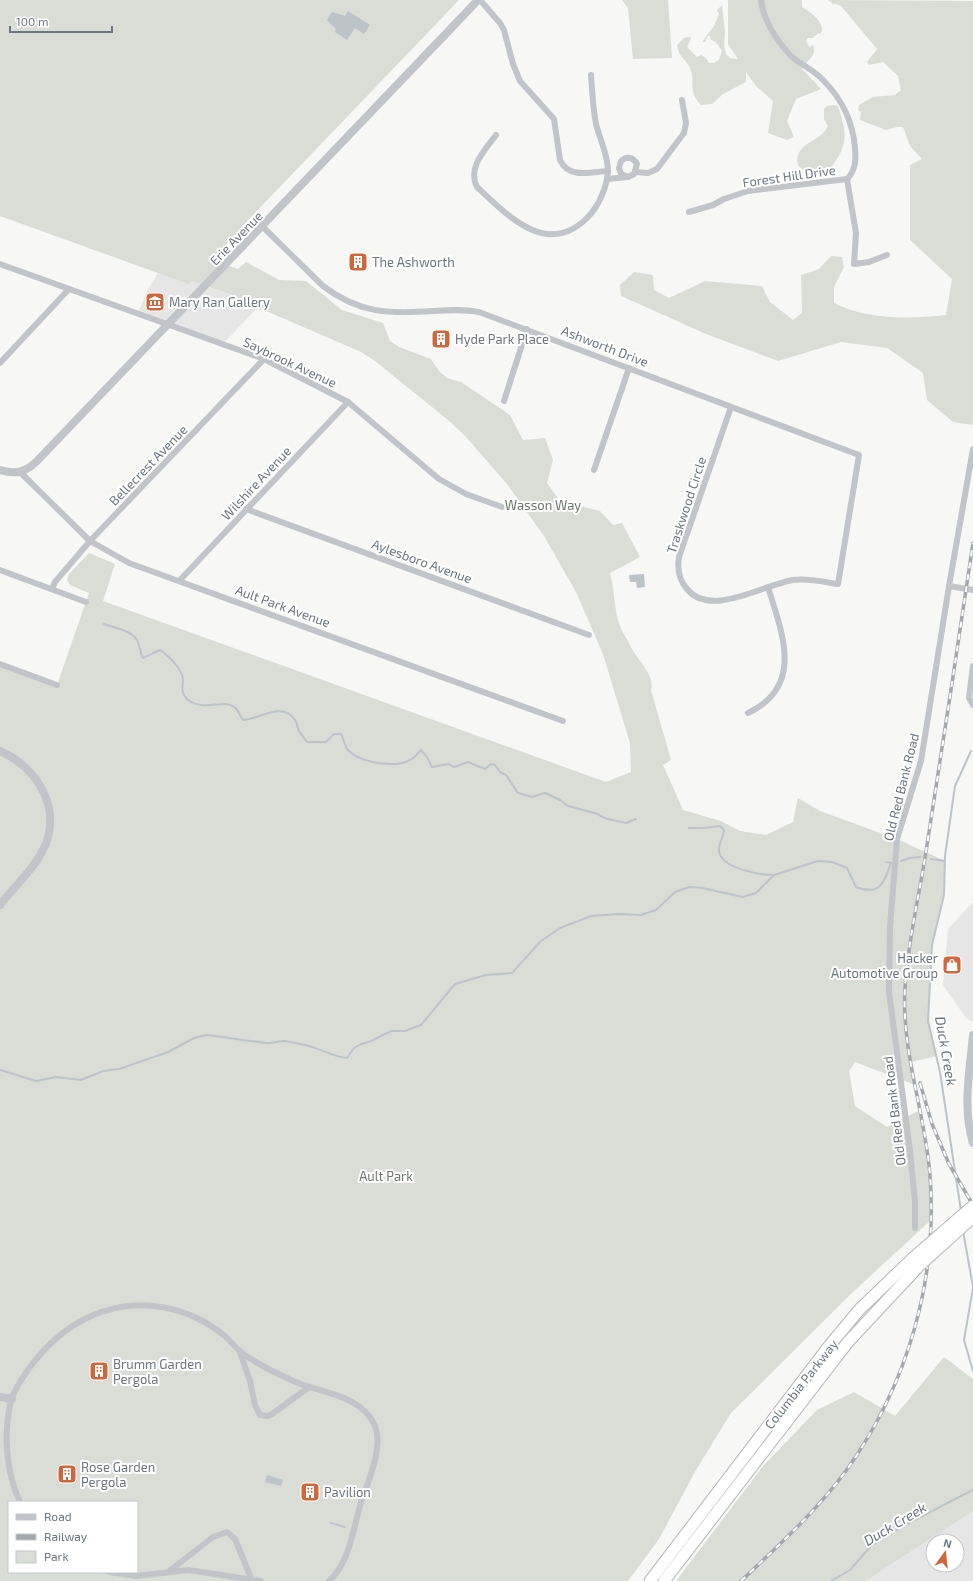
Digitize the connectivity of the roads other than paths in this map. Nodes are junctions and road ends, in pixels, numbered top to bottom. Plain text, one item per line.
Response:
1 (479, 0) edge
2 (761, 0) edge
3 (591, 75) dead end
4 (682, 100) dead end
5 (496, 134) dead end
6 (621, 161) junction
7 (607, 163) junction
8 (608, 171) junction
9 (636, 172) junction
10 (628, 176) junction
11 (607, 179) junction
12 (847, 179) junction
13 (689, 212) dead end
14 (263, 227) junction
15 (887, 255) dead end
16 (0, 264) edge
17 (69, 289) junction
18 (167, 324) junction
19 (527, 328) junction
20 (264, 359) junction
21 (0, 363) edge
22 (629, 368) junction
23 (504, 401) dead end
24 (348, 402) junction
25 (730, 407) junction
26 (840, 448) joint
27 (973, 449) edge
28 (0, 470) edge
29 (594, 470) dead end
30 (20, 472) junction
31 (502, 507) dead end
32 (246, 509) junction
33 (90, 541) junction
34 (0, 570) edge
35 (180, 580) junction
36 (949, 586) junction
37 (768, 587) junction
38 (52, 589) junction
39 (973, 590) edge
40 (86, 602) dead end
41 (589, 634) dead end
42 (0, 664) edge
43 (973, 666) edge
44 (57, 685) dead end
45 (973, 705) edge
46 (748, 713) dead end
47 (563, 721) dead end
48 (0, 751) edge
49 (0, 905) edge
50 (973, 1035) edge
51 (973, 1143) edge
52 (973, 1206) edge
53 (973, 1217) edge
54 (915, 1228) dead end
55 (915, 1262) junction
56 (240, 1352) junction
57 (308, 1388) junction
58 (0, 1397) edge
59 (12, 1400) junction
60 (20, 1501) edge
61 (168, 1572) junction
62 (116, 1573) edge
63 (155, 1575) junction
64 (251, 1578) junction
65 (149, 1581) edge
66 (261, 1581) edge
67 (330, 1581) edge
68 (650, 1581) edge
69 (664, 1581) edge

1 - 8 street
1 - 14 street, Erie Avenue
2 - 12 street, Forest Hill Drive
3 - 7 street
4 - 9 street
5 - 11 street
6 - 7 street
6 - 9 street
6 - 10 street
7 - 8 street
8 - 11 street
9 - 10 street
10 - 11 street
12 - 13 street, Forest Hill Drive
12 - 15 street, Forest Hill Drive
14 - 18 street, Erie Avenue
14 - 19 street, Ashworth Drive
16 - 17 street, Saybrook Avenue
17 - 18 street, Saybrook Avenue
17 - 21 street
18 - 20 street, Saybrook Avenue
18 - 30 street, Erie Avenue
19 - 22 street, Ashworth Drive
19 - 23 street
20 - 24 street, Saybrook Avenue
20 - 33 street, Bellecrest Avenue
22 - 25 street, Ashworth Drive
22 - 29 street
24 - 31 street, Saybrook Avenue
24 - 32 street, Wilshire Avenue
25 - 26 street, Ashworth Drive
25 - 37 street, Traskwood Circle
26 - 37 street, Traskwood Circle
27 - 36 street, Old Red Bank Road
28 - 30 street
30 - 33 street, Ault Park Avenue
32 - 35 street, Wilshire Avenue
32 - 41 street, Aylesboro Avenue
33 - 35 street, Ault Park Avenue
33 - 38 street, Bellecrest Avenue
34 - 38 street
35 - 47 street, Ault Park Avenue
36 - 39 street
36 - 54 street, Old Red Bank Road
37 - 46 street
38 - 40 street
42 - 44 street
43 - 45 street
48 - 49 street
50 - 51 street
52 - 55 highway, Columbia Parkway, bridge
53 - 55 highway, Columbia Parkway, bridge
55 - 68 highway, Columbia Parkway
55 - 69 highway, Columbia Parkway
56 - 57 street
56 - 57 street
56 - 59 street
57 - 67 street
58 - 59 street
59 - 60 street
61 - 63 street
61 - 64 street
61 - 64 street
62 - 63 street
63 - 65 street
64 - 66 street

